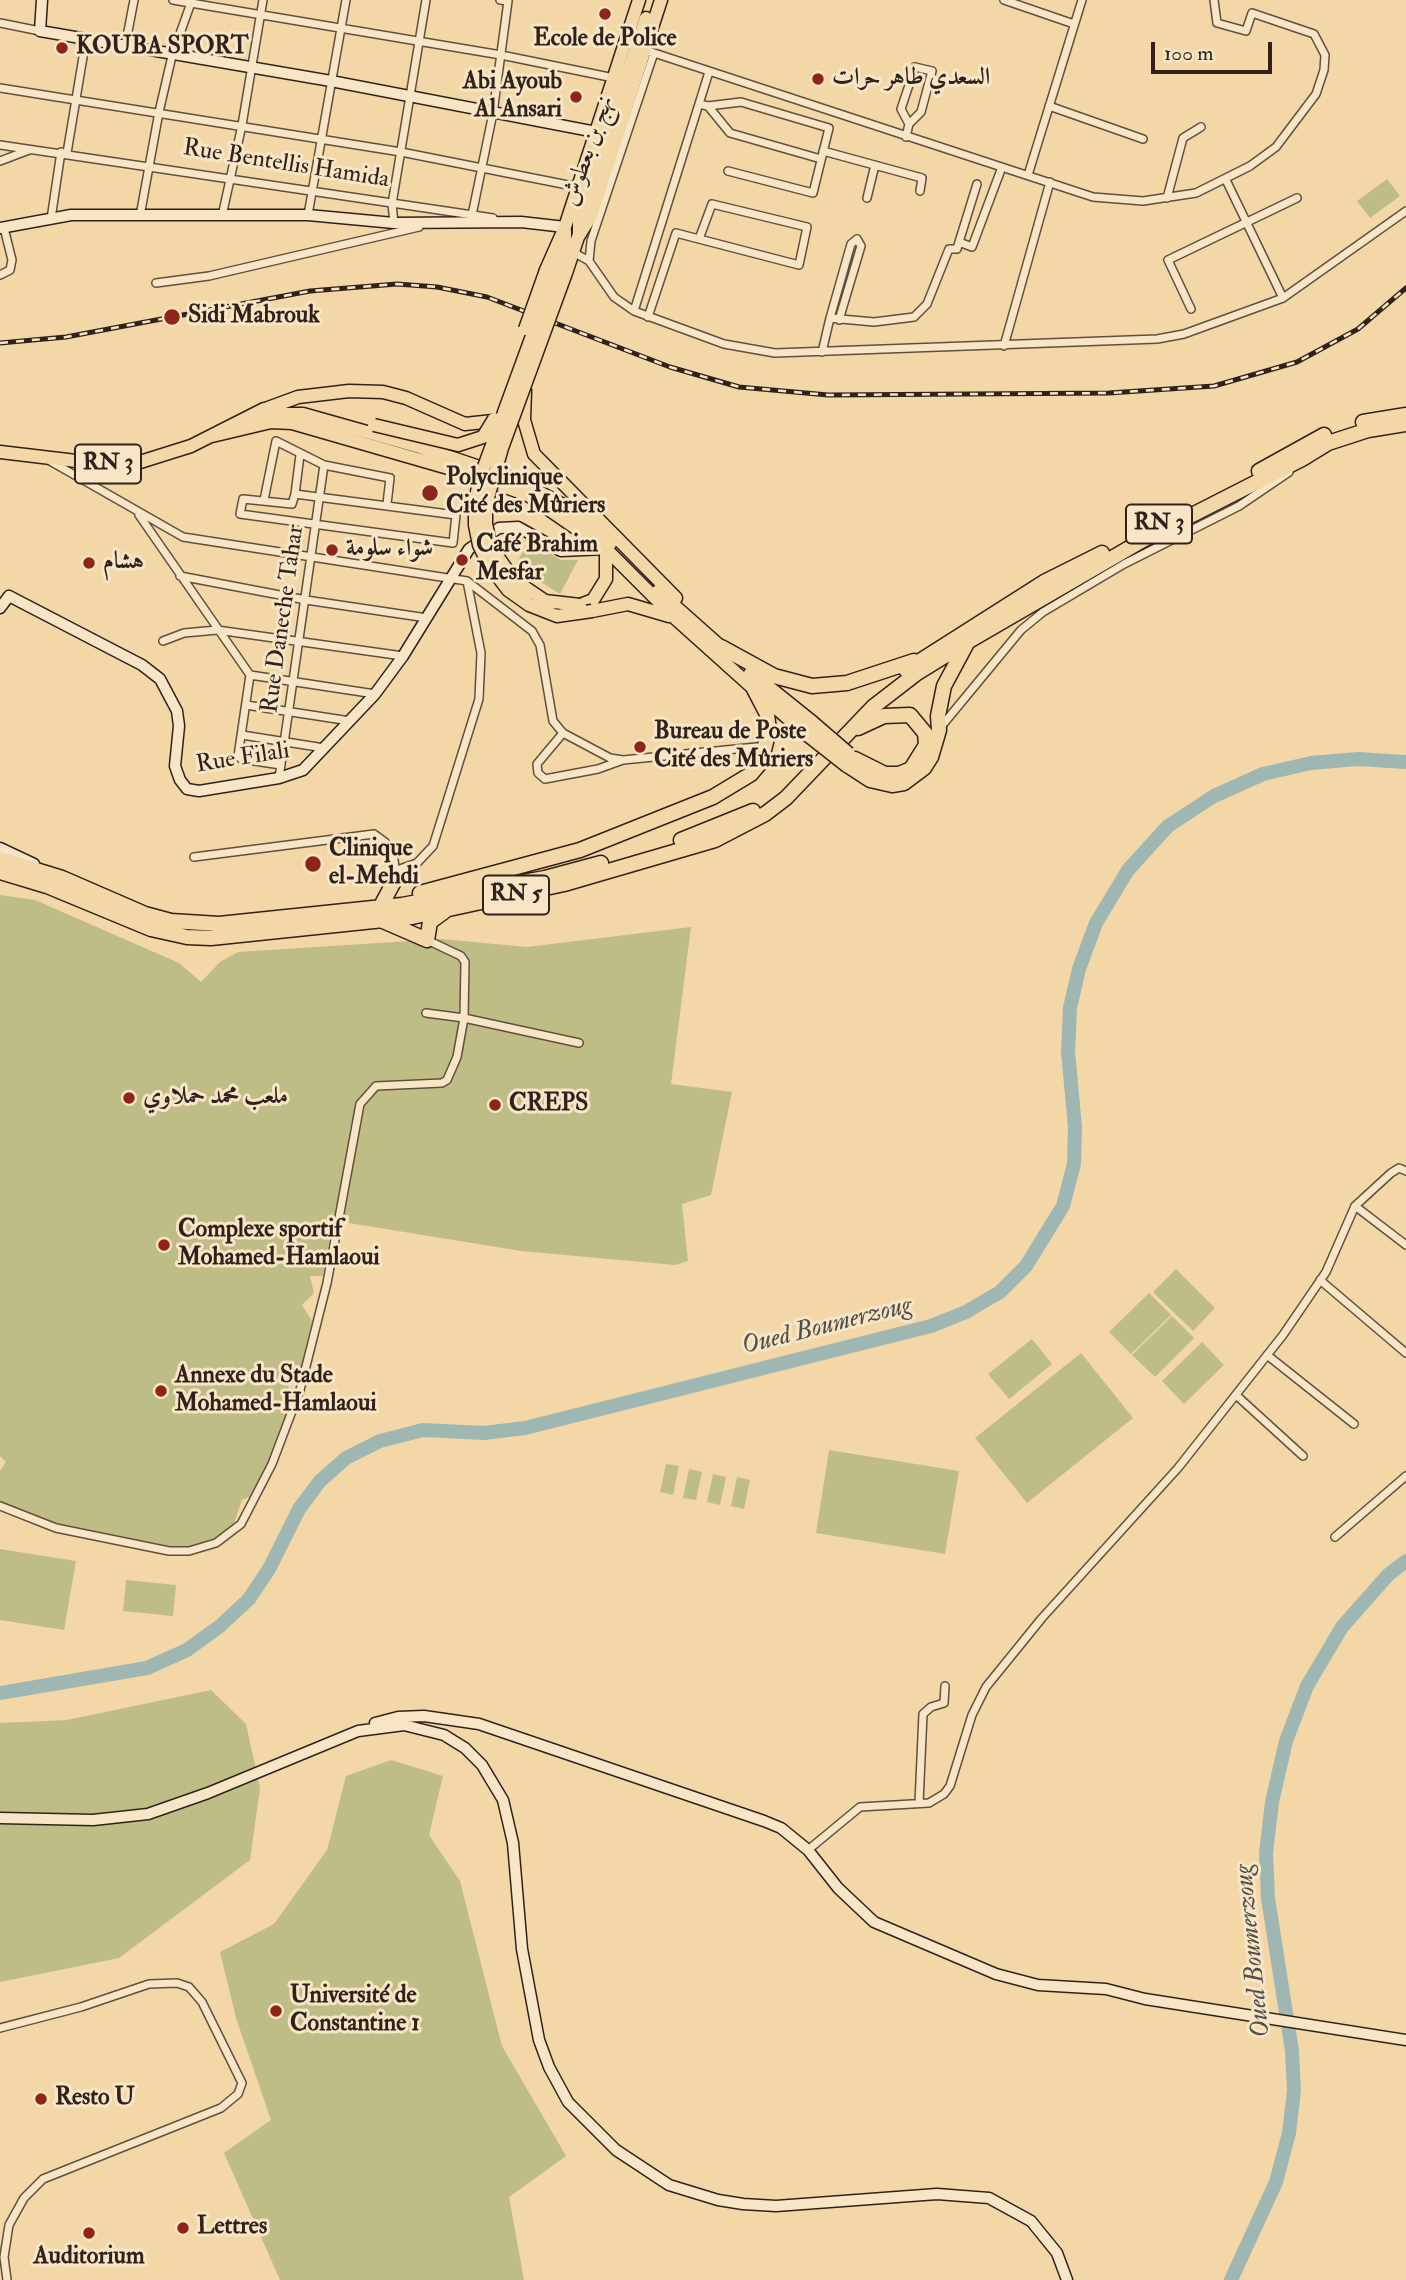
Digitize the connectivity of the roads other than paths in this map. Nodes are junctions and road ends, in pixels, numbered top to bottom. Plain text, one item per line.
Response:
1 (42, 0) edge
2 (134, 0) edge
3 (173, 0) edge
4 (262, 0) edge
5 (346, 0) edge
6 (426, 0) edge
7 (500, 0) edge
8 (642, 0) edge
9 (652, 0) edge
10 (661, 0) edge
11 (1004, 0) edge
12 (1082, 0) edge
13 (1214, 0) edge
14 (191, 2) edge
15 (260, 14) junction
16 (0, 23) edge
17 (1074, 24) junction
18 (341, 28) junction
19 (40, 31) junction
20 (86, 40) junction
21 (418, 41) junction
22 (125, 47) junction
23 (650, 52) junction
24 (501, 55) junction
25 (172, 56) junction
26 (253, 68) junction
27 (709, 72) junction
28 (614, 78) junction
29 (331, 80) junction
30 (0, 88) edge
31 (409, 96) junction
32 (76, 99) junction
33 (699, 104) junction
34 (708, 106) junction
35 (1049, 106) junction
36 (159, 112) junction
37 (493, 113) junction
38 (909, 124) junction
39 (242, 125) junction
40 (1201, 127) dead end
41 (596, 131) junction
42 (906, 137) junction
43 (322, 138) junction
44 (1143, 139) dead end
45 (0, 145) edge
46 (30, 149) junction
47 (401, 152) junction
48 (64, 153) junction
49 (822, 155) junction
50 (0, 161) edge
51 (148, 165) junction
52 (874, 165) junction
53 (1002, 167) junction
54 (481, 168) junction
55 (727, 171) dead end
56 (1028, 175) junction
57 (230, 177) junction
58 (1226, 180) junction
59 (1050, 183) junction
60 (579, 184) junction
61 (977, 184) dead end
62 (313, 191) junction
63 (919, 191) dead end
64 (867, 198) dead end
65 (1167, 198) junction
66 (1297, 198) dead end
67 (392, 204) junction
68 (1406, 211) edge
69 (308, 215) junction
70 (222, 216) junction
71 (140, 217) junction
72 (51, 219) junction
73 (471, 219) junction
74 (1247, 222) junction
75 (394, 223) junction
76 (432, 223) junction
77 (565, 227) junction
78 (2, 228) edge
79 (578, 237) junction
80 (699, 239) junction
81 (959, 242) junction
82 (573, 252) junction
83 (589, 261) junction
84 (556, 272) junction
85 (0, 275) edge
86 (156, 283) dead end
87 (1283, 298) junction
88 (1191, 309) dead end
89 (634, 311) junction
90 (648, 317) junction
91 (830, 318) junction
92 (839, 320) junction
93 (1004, 346) junction
94 (822, 352) junction
95 (525, 383) junction
96 (268, 408) junction
97 (1406, 415) edge
98 (493, 421) junction
99 (1406, 425) edge
100 (212, 436) junction
101 (0, 452) edge
102 (300, 455) junction
103 (40, 456) junction
104 (1302, 459) junction
105 (324, 466) junction
106 (295, 494) junction
107 (320, 497) junction
108 (264, 500) junction
109 (387, 504) junction
110 (138, 514) junction
111 (316, 526) junction
112 (575, 526) junction
113 (606, 549) junction
114 (570, 550) junction
115 (313, 557) junction
116 (180, 576) junction
117 (454, 577) junction
118 (467, 581) junction
119 (306, 600) junction
120 (0, 608) edge
121 (586, 608) junction
122 (427, 618) junction
123 (676, 618) junction
124 (695, 621) junction
125 (217, 630) junction
126 (163, 641) dead end
127 (969, 641) junction
128 (301, 642) junction
129 (721, 647) junction
130 (403, 656) junction
131 (922, 658) junction
132 (250, 675) junction
133 (295, 682) junction
134 (754, 689) junction
135 (375, 694) junction
136 (246, 705) junction
137 (291, 710) junction
138 (351, 721) junction
139 (808, 727) junction
140 (939, 730) junction
141 (564, 733) junction
142 (847, 733) junction
143 (242, 735) junction
144 (286, 741) junction
145 (767, 746) junction
146 (325, 748) junction
147 (623, 760) junction
148 (850, 761) junction
149 (281, 765) junction
150 (279, 778) junction
151 (0, 848) edge
152 (194, 857) dead end
153 (0, 859) edge
154 (0, 873) edge
155 (396, 874) junction
156 (62, 877) junction
157 (405, 897) junction
158 (383, 902) junction
159 (456, 907) junction
160 (353, 909) junction
161 (382, 920) junction
162 (427, 940) junction
163 (426, 1013) dead end
164 (464, 1018) junction
165 (579, 1043) dead end
166 (1406, 1171) edge
167 (1355, 1206) junction
168 (1406, 1245) edge
169 (1320, 1280) junction
170 (1406, 1353) edge
171 (1267, 1355) junction
172 (1236, 1395) junction
173 (1354, 1424) dead end
174 (1303, 1456) dead end
175 (1406, 1476) edge
176 (0, 1506) edge
177 (1335, 1537) dead end
178 (945, 1686) dead end
179 (358, 1731) junction
180 (919, 1803) junction
181 (0, 1818) edge
182 (808, 1850) junction
183 (0, 2028) edge
184 (1406, 2040) edge
185 (7, 2280) edge
186 (1067, 2280) edge

1 - 19 street
2 - 22 street
3 - 14 street
4 - 15 street
5 - 18 street
6 - 21 street
7 - 24 street
8 - 28 main road, نهج بن بعطوش
8 - 60 main road, نهج بن بعطوش
9 - 79 main road, نهج بن بعطوش
10 - 23 main road, نهج بن بعطوش
11 - 17 street
12 - 17 street
13 - 58 street
14 - 15 street
14 - 25 street
15 - 18 street
15 - 26 street
16 - 19 street
17 - 35 street
18 - 21 street
18 - 29 street
19 - 20 street
20 - 22 street
20 - 32 street
21 - 24 street
21 - 31 street
22 - 25 street
23 - 27 street
23 - 79 main road, نهج بن بعطوش
23 - 83 street
24 - 28 street
24 - 37 street
25 - 26 street
25 - 36 street
26 - 29 street
26 - 39 street
27 - 33 street
27 - 42 street
28 - 41 main road, نهج بن بعطوش
29 - 31 street
29 - 43 street
30 - 32 street
31 - 37 street
31 - 47 street
32 - 36 street
32 - 48 street
33 - 34 street
33 - 89 street
34 - 49 street
34 - 49 street
35 - 44 street
35 - 56 street
36 - 39 street
36 - 51 street
37 - 41 street
37 - 54 street
38 - 38 street
38 - 42 street
39 - 43 street
39 - 57 street
40 - 65 street
41 - 60 main road, نهج بن بعطوش
42 - 53 street
43 - 47 street
43 - 62 street
45 - 46 street, Rue Bentellis Hamida
46 - 48 street, Rue Bentellis Hamida
46 - 50 street
47 - 54 street
47 - 67 street
48 - 51 street, Rue Bentellis Hamida
48 - 72 street
49 - 52 street
49 - 55 street
51 - 57 street, Rue Bentellis Hamida
51 - 71 street
52 - 63 street
52 - 64 street
53 - 56 street
53 - 81 street
54 - 60 street
54 - 73 street
56 - 59 street
57 - 62 street, Rue Bentellis Hamida
57 - 70 street
58 - 65 street
58 - 74 street
59 - 65 street
59 - 93 street
60 - 77 main road
61 - 81 street
62 - 67 street, Rue Bentellis Hamida
62 - 69 street
66 - 74 street
67 - 73 street, Rue Bentellis Hamida
67 - 75 street
68 - 87 street
69 - 70 street
69 - 75 street
70 - 71 street
71 - 72 street
72 - 78 street
73 - 76 street
73 - 77 street
74 - 87 street
74 - 88 street
75 - 76 street
76 - 86 street
77 - 84 main road
78 - 85 street
79 - 82 main road
80 - 80 street
80 - 90 street
81 - 92 street
82 - 83 street
82 - 84 main road
83 - 89 street
84 - 95 main road, bridge
84 - 98 main road, bridge
84 - 121 main road, bridge
87 - 93 street
89 - 90 street
90 - 94 street
91 - 92 street
91 - 92 street
91 - 94 street
93 - 94 street
95 - 121 main road, bridge
95 - 124 main road, RN 3, bridge
96 - 98 main road
96 - 98 main road, bridge
96 - 100 main road
97 - 131 highway, RN 3
99 - 104 highway, RN 3
100 - 103 main road, RN 3
100 - 112 main road, RN 3
100 - 124 main road, RN 3
101 - 103 main road, RN 3
102 - 105 street
102 - 106 street
102 - 108 street
103 - 110 street
104 - 127 highway, RN 3
104 - 140 street
105 - 107 street, Rue Daneche Tahar
105 - 109 street
106 - 107 street
106 - 108 street
107 - 109 street
107 - 111 street, Rue Daneche Tahar
108 - 111 street
109 - 111 street
110 - 115 street
110 - 116 street
111 - 115 street, Rue Daneche Tahar
112 - 113 main road, RN 3
112 - 114 street
113 - 114 street
113 - 121 main road
113 - 123 main road, RN 3
114 - 117 street, Rue Filali
115 - 117 street
115 - 119 street, Rue Daneche Tahar
116 - 119 street
116 - 125 street
117 - 118 street
117 - 122 street, Rue Filali
118 - 141 street
118 - 155 street
119 - 122 street
119 - 128 street, Rue Daneche Tahar
120 - 150 street, Rue Filali
121 - 123 main road
122 - 130 street, Rue Filali
123 - 134 main road, RN 3
124 - 129 main road, RN 3
125 - 126 street
125 - 128 street
125 - 132 street
127 - 140 highway, RN 3
127 - 142 highway, RN 5
128 - 130 street
128 - 133 street, Rue Daneche Tahar
129 - 131 highway, RN 3
129 - 139 highway, RN 3
130 - 135 street, Rue Filali
131 - 160 highway, RN 5
132 - 133 street
132 - 136 street
133 - 135 street
133 - 137 street, Rue Daneche Tahar
134 - 139 highway, RN 3
134 - 145 highway
135 - 138 street, Rue Filali
136 - 137 street
136 - 143 street
137 - 138 street
137 - 144 street, Rue Daneche Tahar
138 - 146 street, Rue Filali
139 - 148 highway, RN 3, bridge
140 - 148 highway, RN 3
141 - 147 street
141 - 147 street
142 - 148 highway, RN 3
142 - 159 highway, RN 5
143 - 144 street
143 - 149 street
144 - 146 street
144 - 149 street, Rue Daneche Tahar
145 - 147 street
145 - 157 highway
146 - 150 street, Rue Filali
149 - 150 street, Rue Daneche Tahar
151 - 156 street
152 - 155 street
153 - 156 highway, RN 5
154 - 161 highway, RN 5
155 - 157 highway
155 - 158 highway
156 - 160 highway, RN 5
157 - 158 highway
158 - 160 highway
159 - 161 highway, RN 5
159 - 162 highway
161 - 162 highway
162 - 164 street
163 - 164 street
164 - 165 street
164 - 176 street
166 - 167 street
167 - 168 street
167 - 169 street
169 - 170 street
169 - 171 street
171 - 172 street
171 - 173 street
172 - 174 street
172 - 180 street
175 - 177 street
178 - 180 street
179 - 181 street
179 - 182 street
179 - 186 street
180 - 182 street
182 - 184 street
183 - 185 street

